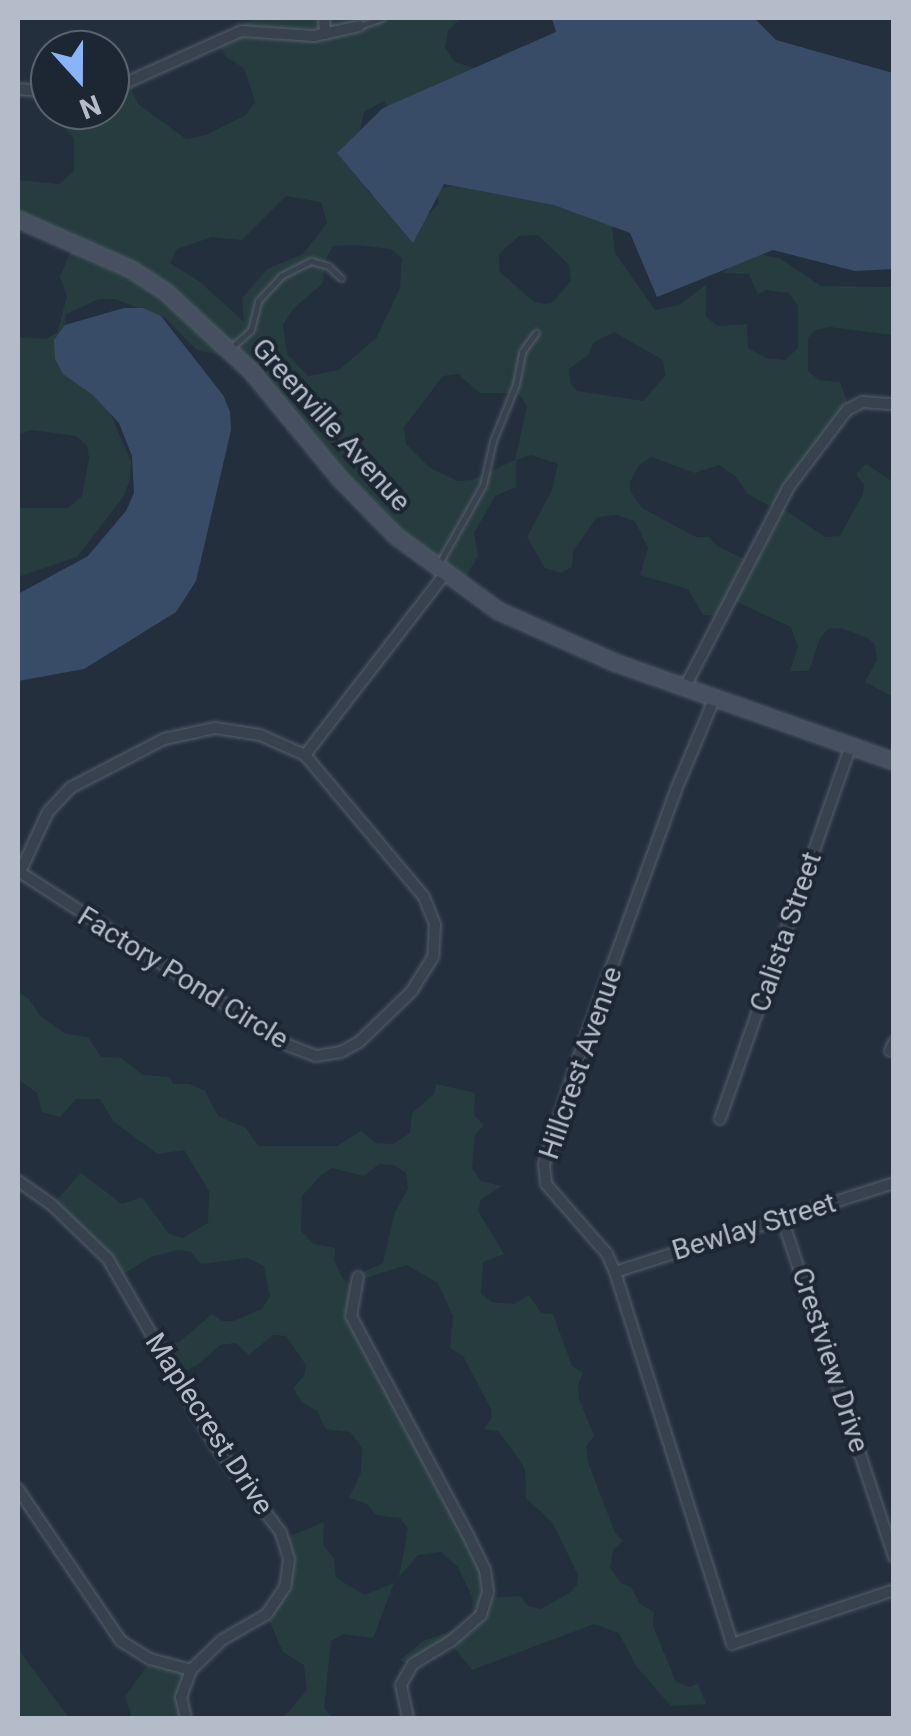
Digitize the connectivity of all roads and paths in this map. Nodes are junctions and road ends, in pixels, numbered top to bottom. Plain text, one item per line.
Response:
1 (324, 18) edge
2 (382, 18) edge
3 (359, 26) joint
4 (325, 34) junction
5 (130, 83) edge
6 (18, 219) edge
7 (341, 278) dead end
8 (536, 333) dead end
9 (229, 348) junction
10 (894, 404) edge
11 (441, 571) junction
12 (685, 687) junction
13 (715, 698) junction
14 (852, 745) junction
15 (305, 755) junction
16 (894, 761) edge
17 (19, 872) edge
18 (720, 1119) dead end
19 (18, 1181) edge
20 (894, 1183) edge
21 (783, 1221) junction
22 (615, 1272) junction
23 (358, 1277) dead end
24 (18, 1489) edge
25 (894, 1557) edge
26 (894, 1590) edge
27 (191, 1670) junction
28 (186, 1718) edge
29 (408, 1718) edge

1 - 4 street
2 - 3 lane
3 - 4 street
4 - 5 street
6 - 9 main road, Greenville Avenue
7 - 9 lane
8 - 11 lane
9 - 11 main road, Greenville Avenue
10 - 12 street
11 - 12 main road, Greenville Avenue
11 - 15 street
12 - 13 main road, Greenville Avenue
13 - 14 main road, Greenville Avenue
13 - 22 street, Hillcrest Avenue
14 - 16 main road, Greenville Avenue
14 - 18 street, Calista Street
15 - 17 street, Factory Pond Circle
15 - 17 street, Factory Pond Circle
19 - 27 street, Maplecrest Drive
20 - 21 street, Bewlay Street
21 - 22 street, Bewlay Street
21 - 25 street, Crestview Drive
22 - 26 street, Hillcrest Avenue
23 - 29 street
24 - 27 street
27 - 28 street

